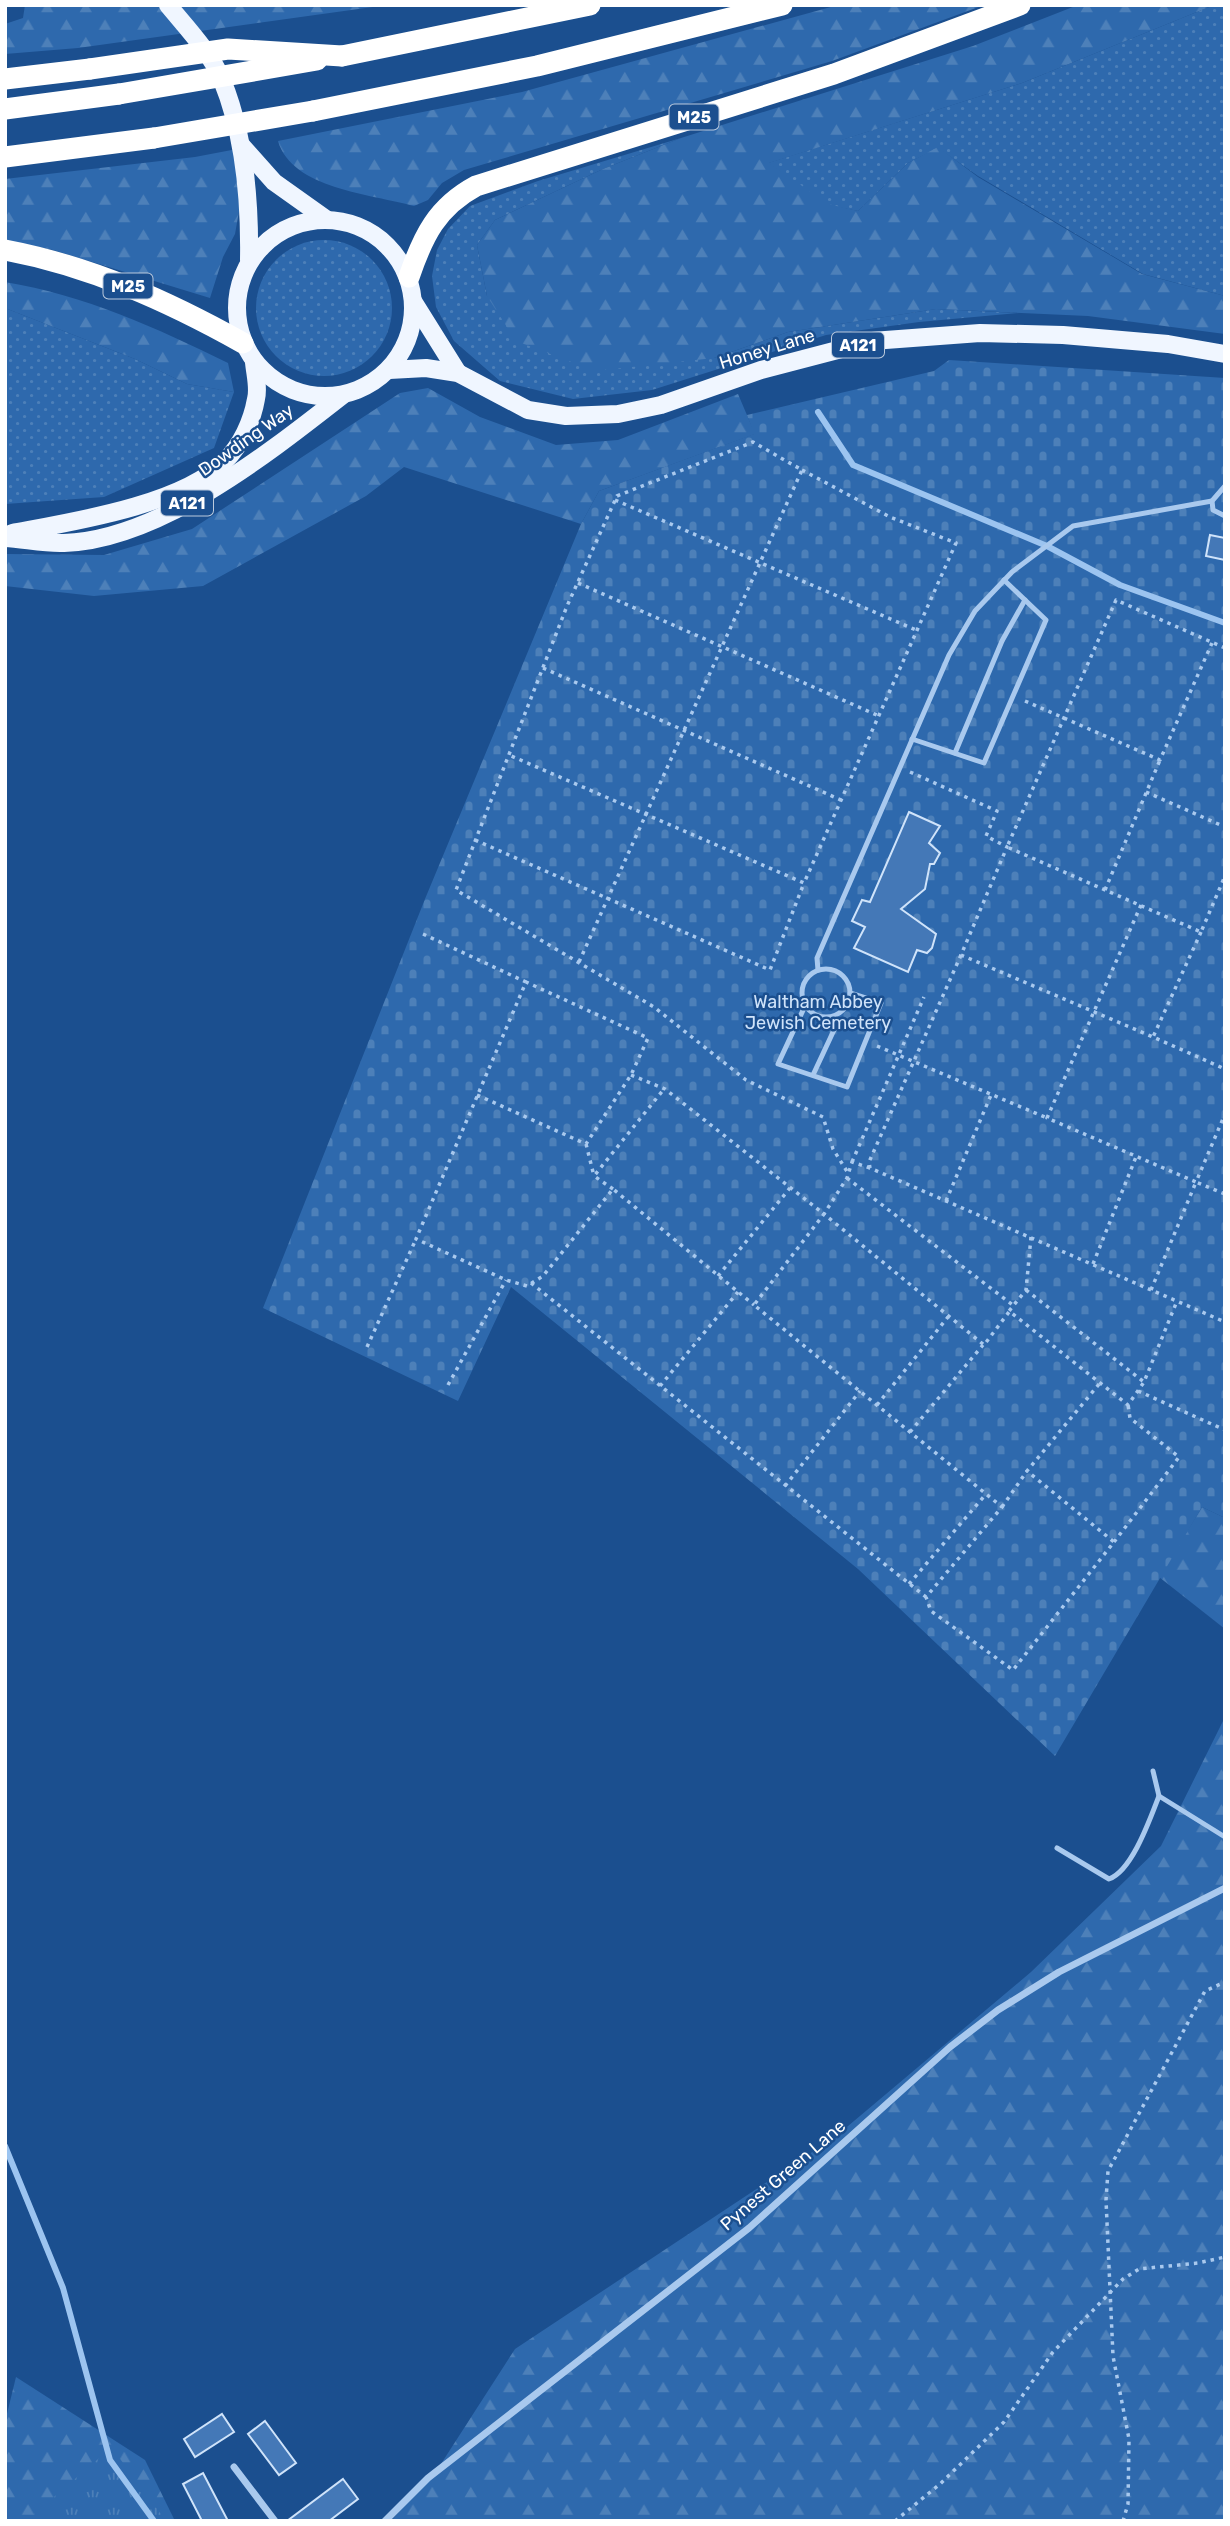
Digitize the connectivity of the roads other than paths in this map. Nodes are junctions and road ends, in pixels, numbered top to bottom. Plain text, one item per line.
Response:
1 (168, 5) edge
2 (590, 5) edge
3 (782, 5) edge
4 (1020, 5) edge
5 (342, 56) junction
6 (5, 79) edge
7 (5, 108) edge
8 (241, 145) junction
9 (5, 157) edge
10 (326, 219) junction
11 (5, 250) edge
12 (249, 260) junction
13 (409, 276) junction
14 (413, 301) junction
15 (243, 343) junction
16 (1225, 354) edge
17 (254, 362) junction
18 (389, 370) junction
19 (457, 373) junction
20 (343, 395) junction
21 (1225, 486) edge
22 (1212, 501) junction
23 (1225, 516) edge
24 (5, 536) edge
25 (1004, 580) junction
26 (1025, 600) junction
27 (912, 739) junction
28 (955, 753) junction
29 (818, 970) junction
30 (850, 993) junction
31 (805, 1006) junction
32 (834, 1030) dead end
33 (813, 1075) junction
34 (1153, 1771) dead end
35 (1159, 1796) junction
36 (1225, 1837) edge
37 (1057, 1848) dead end
38 (1225, 1888) edge
39 (234, 2467) dead end
40 (275, 2521) edge
41 (384, 2521) edge

1 - 8 main road
2 - 5 highway
3 - 9 highway, bridge
4 - 13 highway, M25
5 - 6 highway, bridge
5 - 7 highway, bridge
8 - 10 main road
8 - 12 main road
10 - 12 main road
10 - 13 main road
11 - 15 highway, M25
12 - 15 main road
13 - 14 main road
14 - 18 main road
14 - 19 main road
15 - 17 main road
16 - 19 main road, Honey Lane / A121
17 - 20 main road
17 - 24 main road, Dowding Way / A121
18 - 19 main road, Honey Lane / A121
18 - 20 main road
20 - 24 main road, Dowding Way / A121
21 - 22 lane
22 - 23 lane
22 - 25 lane
25 - 26 lane
25 - 27 lane
26 - 28 lane
26 - 28 lane
27 - 28 lane
27 - 29 lane
29 - 30 lane
29 - 31 lane
30 - 31 lane
30 - 33 lane
31 - 33 lane
32 - 33 lane
34 - 35 lane
35 - 36 lane
35 - 37 lane
38 - 41 street, Pynest Green Lane
39 - 40 street

